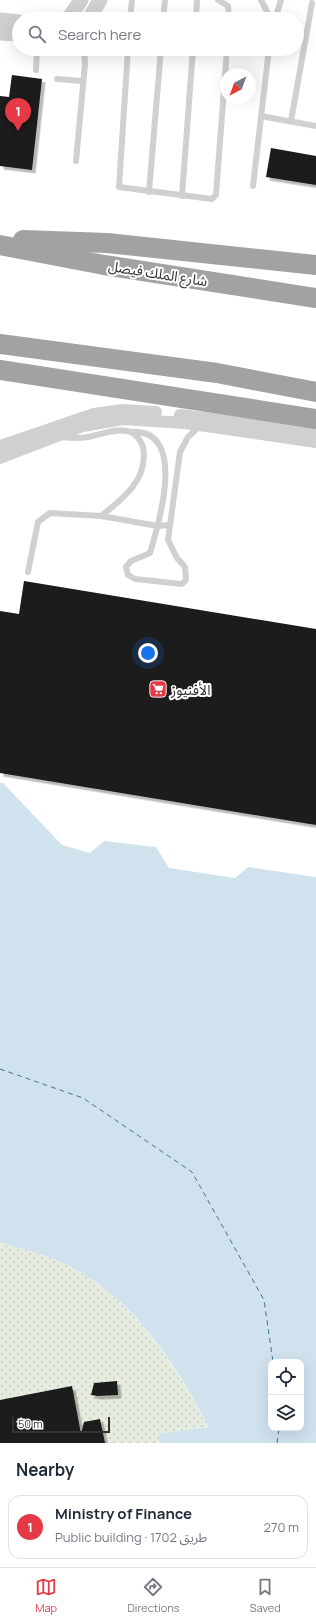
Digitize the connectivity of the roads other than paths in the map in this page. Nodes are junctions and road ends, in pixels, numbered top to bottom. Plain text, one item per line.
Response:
1 (81, 0) edge
2 (100, 0) edge
3 (132, 0) edge
4 (165, 0) edge
5 (197, 0) edge
6 (218, 0) edge
7 (261, 0) edge
8 (281, 0) edge
9 (312, 2) edge
10 (74, 12) edge
11 (93, 12) edge
12 (131, 12) edge
13 (164, 12) edge
14 (196, 12) edge
15 (228, 12) edge
16 (268, 12) edge
17 (277, 12) edge
18 (0, 20) edge
19 (12, 21) edge
20 (0, 33) edge
21 (12, 34) edge
22 (304, 48) edge
23 (37, 56) edge
24 (84, 56) edge
25 (127, 56) edge
26 (160, 56) edge
27 (192, 56) edge
28 (226, 56) edge
29 (268, 56) edge
30 (303, 56) edge
31 (36, 70) dead end
32 (57, 79) dead end
33 (82, 81) junction
34 (261, 116) junction
35 (291, 122) junction
36 (316, 126) edge
37 (76, 161) dead end
38 (253, 186) dead end
39 (149, 192) junction
40 (182, 196) junction
41 (0, 239) edge
42 (0, 245) edge
43 (316, 265) edge
44 (316, 298) edge
45 (0, 344) edge
46 (2, 371) edge
47 (315, 391) edge
48 (316, 420) edge
49 (201, 425) junction
50 (131, 432) junction
51 (316, 432) edge
52 (55, 437) junction
53 (316, 442) edge
54 (0, 446) edge
55 (0, 458) edge
56 (101, 516) junction
57 (170, 525) junction
58 (158, 526) junction
59 (28, 572) dead end

1 - 10 street
2 - 11 street
3 - 12 lane
4 - 13 lane
5 - 14 lane
6 - 15 lane
7 - 16 lane
8 - 17 lane
9 - 22 lane
18 - 19 street
20 - 21 street
23 - 31 lane
24 - 33 lane
25 - 39 lane
26 - 39 lane
27 - 40 lane
28 - 40 lane
29 - 34 lane
30 - 35 lane
32 - 33 lane
33 - 37 lane
34 - 35 lane
34 - 38 lane
35 - 36 lane
39 - 40 lane
41 - 43 highway, شارع الملك فيصل
42 - 44 highway, شارع الملك فيصل
45 - 47 highway
46 - 48 highway
49 - 52 street
49 - 53 street
49 - 57 lane
50 - 52 lane
50 - 56 lane
50 - 58 lane
51 - 54 street
52 - 55 street
56 - 58 lane
56 - 59 lane
57 - 58 lane
57 - 58 lane

